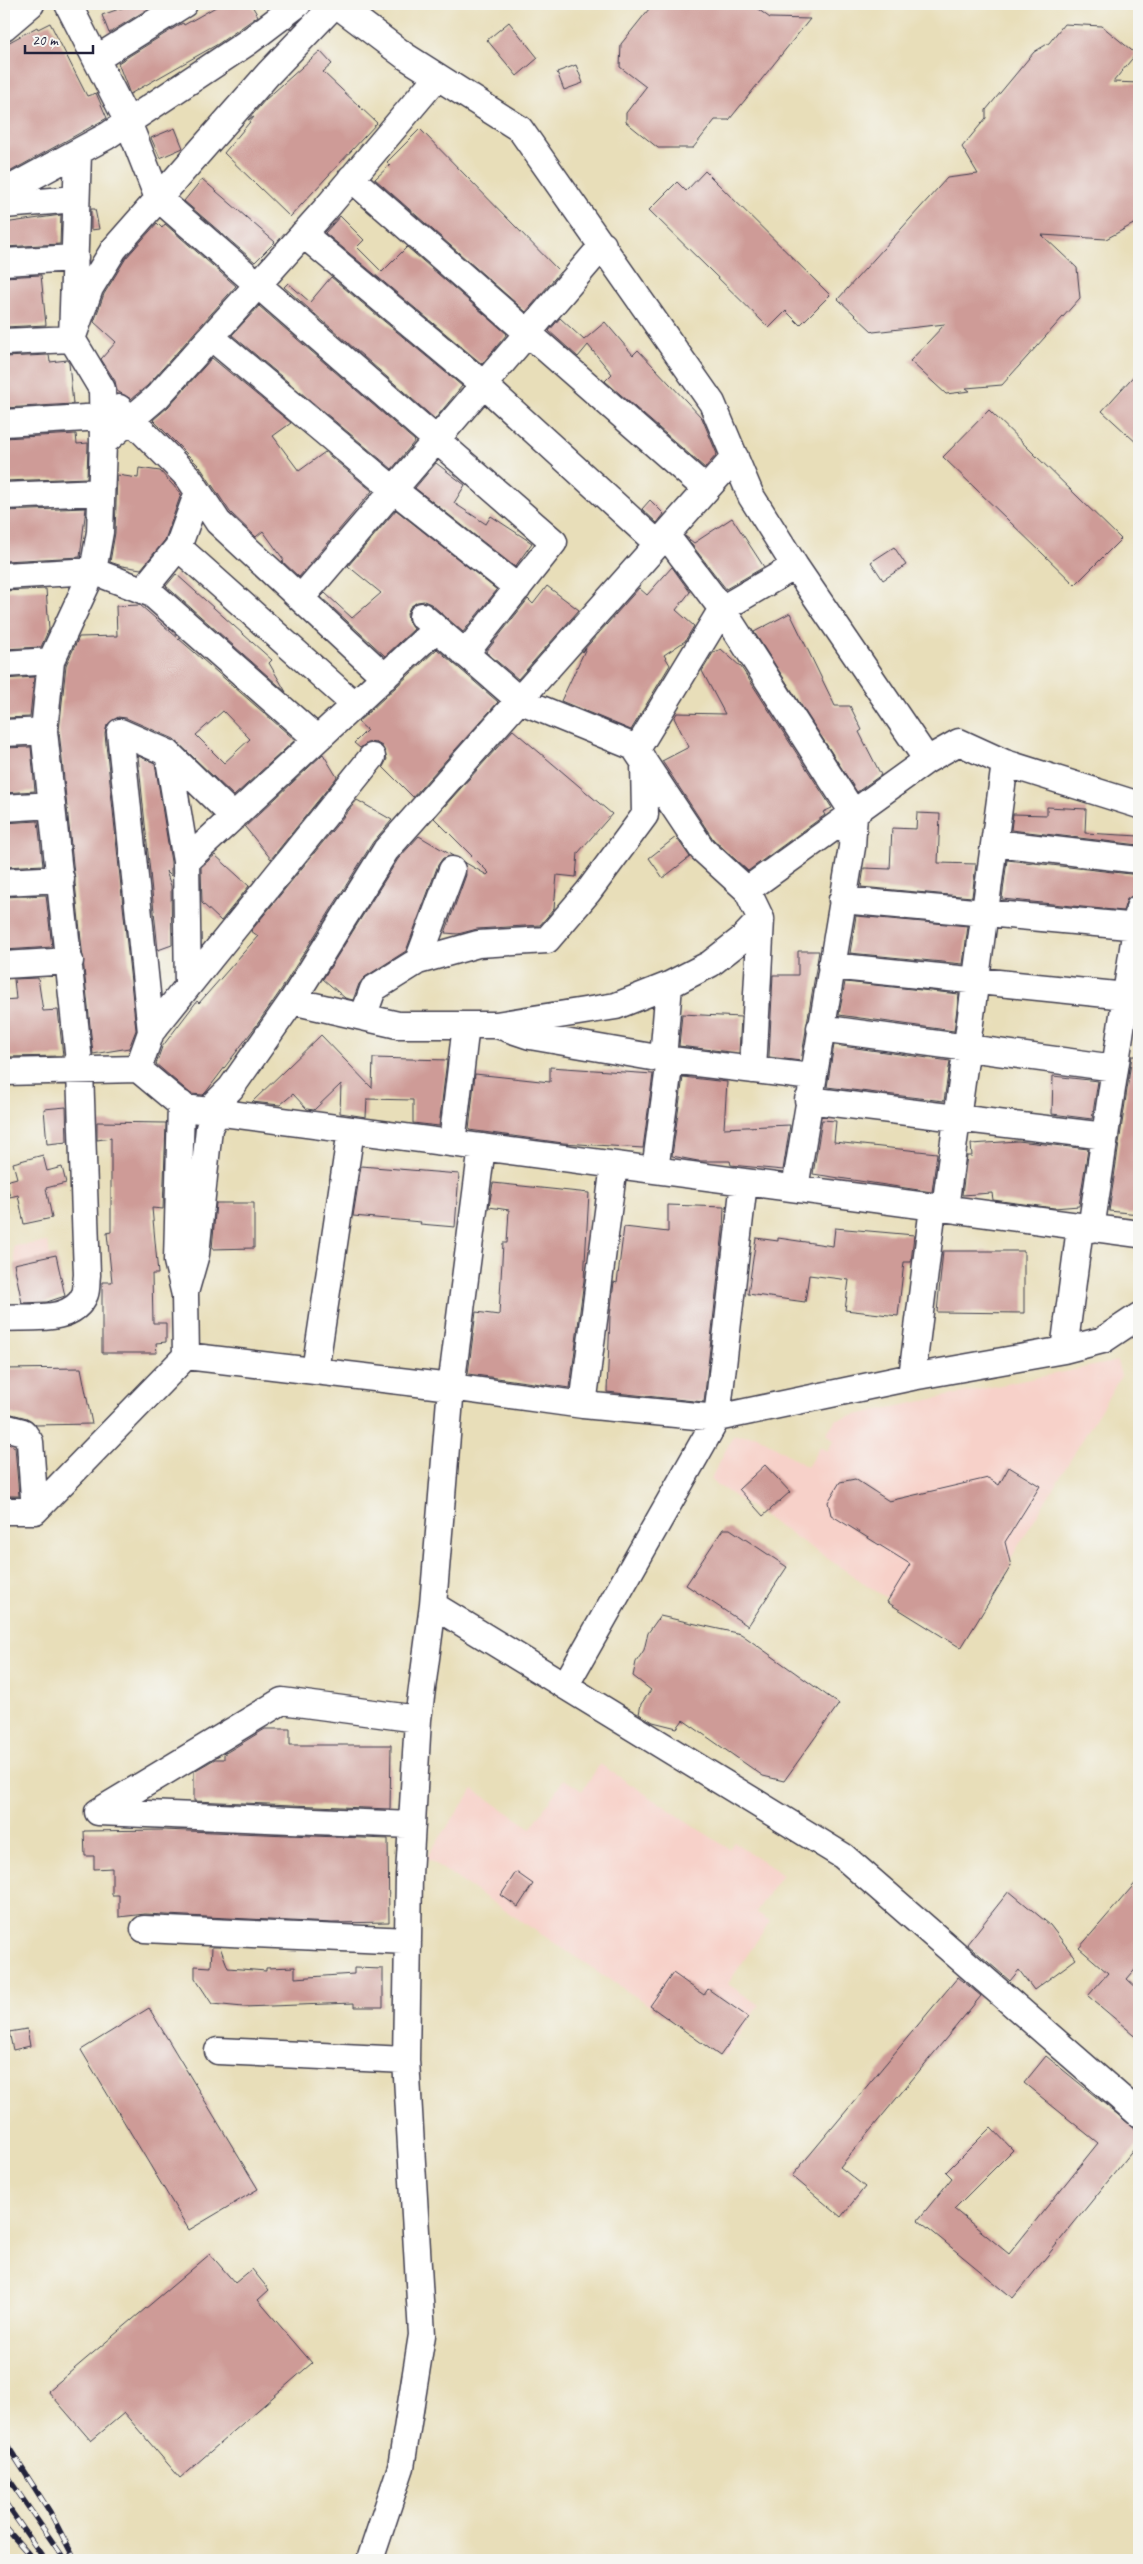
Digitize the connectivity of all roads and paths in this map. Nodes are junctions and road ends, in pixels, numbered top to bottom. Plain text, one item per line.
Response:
1 (31, 4) edge
2 (68, 4) edge
3 (184, 4) edge
4 (298, 4) edge
5 (335, 4) edge
6 (4, 27) edge
7 (96, 59) junction
8 (437, 77) junction
9 (128, 122) junction
10 (78, 153) junction
11 (351, 178) junction
12 (4, 192) edge
13 (76, 198) junction
14 (158, 198) junction
15 (4, 205) edge
16 (303, 234) junction
17 (603, 245) junction
18 (75, 258) junction
19 (4, 262) edge
20 (258, 285) junction
21 (529, 333) junction
22 (211, 337) junction
23 (72, 339) junction
24 (4, 342) edge
25 (484, 385) junction
26 (102, 388) junction
27 (102, 417) junction
28 (130, 420) junction
29 (4, 424) edge
30 (438, 439) junction
31 (103, 443) junction
32 (735, 457) junction
33 (706, 489) junction
34 (394, 490) junction
35 (102, 492) junction
36 (198, 492) junction
37 (4, 496) edge
38 (662, 540) junction
39 (178, 547) junction
40 (795, 566) junction
41 (93, 571) junction
42 (4, 576) edge
43 (518, 588) junction
44 (143, 590) junction
45 (301, 598) junction
46 (722, 609) junction
47 (465, 654) junction
48 (51, 661) junction
49 (4, 664) edge
50 (384, 677) junction
51 (519, 700) junction
52 (355, 704) junction
53 (44, 731) junction
54 (4, 733) edge
55 (317, 739) junction
56 (168, 753) junction
57 (372, 757) dead end
58 (927, 760) junction
59 (644, 762) junction
60 (1005, 763) junction
61 (52, 805) junction
62 (1139, 805) edge
63 (4, 808) edge
64 (854, 814) junction
65 (234, 817) junction
66 (995, 843) junction
67 (1139, 860) edge
68 (186, 861) junction
69 (452, 870) dead end
70 (60, 879) junction
71 (4, 882) edge
72 (747, 890) junction
73 (842, 900) junction
74 (985, 913) junction
75 (760, 919) junction
76 (1138, 921) edge
77 (70, 961) junction
78 (418, 961) junction
79 (4, 965) edge
80 (831, 966) junction
81 (976, 981) junction
82 (669, 985) junction
83 (188, 986) junction
84 (1126, 996) junction
85 (292, 1001) junction
86 (363, 1017) junction
87 (466, 1025) junction
88 (496, 1025) junction
89 (820, 1028) junction
90 (151, 1032) junction
91 (967, 1048) junction
92 (666, 1060) junction
93 (1115, 1068) junction
94 (138, 1069) junction
95 (753, 1070) junction
96 (80, 1071) junction
97 (4, 1072) edge
98 (810, 1088) junction
99 (181, 1104) junction
100 (213, 1111) junction
101 (957, 1118) junction
102 (351, 1130) junction
103 (1105, 1136) junction
104 (452, 1143) junction
105 (482, 1147) junction
106 (614, 1165) junction
107 (655, 1170) junction
108 (744, 1182) junction
109 (795, 1188) junction
110 (939, 1207) junction
111 (1085, 1228) junction
112 (1139, 1234) edge
113 (185, 1295) junction
114 (1139, 1316) edge
115 (4, 1318) edge
116 (1064, 1350) junction
117 (186, 1356) junction
118 (315, 1371) junction
119 (912, 1377) junction
120 (451, 1386) junction
121 (583, 1405) junction
122 (717, 1418) junction
123 (4, 1427) edge
124 (4, 1511) edge
125 (35, 1511) junction
126 (433, 1605) junction
127 (565, 1686) junction
128 (418, 1719) junction
129 (412, 1825) junction
130 (144, 1929) dead end
131 (408, 1940) junction
132 (218, 2051) dead end
133 (406, 2060) junction
134 (1139, 2114) edge
135 (370, 2560) edge

1 - 6 street
2 - 7 street
3 - 7 street
4 - 9 street
5 - 8 street
5 - 14 street
7 - 9 street
8 - 11 street
8 - 17 street
9 - 10 street
9 - 14 street
10 - 12 street
10 - 13 street
11 - 16 street
11 - 21 street
13 - 15 street
13 - 18 street
14 - 20 street
14 - 23 street
16 - 20 street
16 - 25 street
17 - 21 street
17 - 32 street
18 - 19 street
18 - 23 street
20 - 22 street
20 - 30 street
21 - 25 street
21 - 33 street
22 - 28 street
22 - 34 street
23 - 24 street
23 - 26 street
25 - 30 street
25 - 38 street
26 - 27 street
26 - 28 street
27 - 29 street
27 - 31 street
28 - 31 street
28 - 36 street
30 - 34 street
30 - 43 street
31 - 35 street
32 - 33 street
32 - 40 street
33 - 38 street
34 - 43 street
34 - 45 street
35 - 37 street
35 - 41 street
36 - 39 street
36 - 45 street
38 - 46 street
38 - 51 street
39 - 44 street
39 - 52 street
40 - 46 street
40 - 58 street
41 - 42 street
41 - 44 street
41 - 48 street
43 - 47 street
44 - 55 street
45 - 50 street
46 - 59 street
46 - 64 street
47 - 50 street
47 - 51 street
48 - 49 street
48 - 53 street
50 - 52 street
51 - 59 street
51 - 85 street
52 - 55 street
53 - 54 street
53 - 61 street
55 - 65 street
56 - 65 street
56 - 68 street
56 - 90 street
57 - 83 street
58 - 60 street
58 - 64 street
59 - 72 street
59 - 78 street
60 - 62 street
60 - 66 street
61 - 63 street
61 - 70 street
64 - 72 street
64 - 73 street
65 - 68 street
66 - 67 street
66 - 74 street
68 - 83 street
69 - 78 street
70 - 71 street
70 - 77 street
72 - 75 street
73 - 74 street
73 - 80 street
74 - 76 street
74 - 81 street
75 - 82 street
75 - 95 street
76 - 84 street
77 - 79 street
77 - 96 street
78 - 86 street
80 - 81 street
80 - 89 street
81 - 84 street
81 - 91 street
82 - 88 street
82 - 92 street
83 - 90 street
84 - 93 street
85 - 86 street
85 - 100 street
86 - 87 street
87 - 88 street
87 - 104 street
88 - 92 street
89 - 91 street
89 - 98 street
90 - 94 street
91 - 93 street
91 - 101 street
92 - 95 street
92 - 107 street
93 - 103 street
94 - 96 street
94 - 99 street
95 - 98 street
96 - 97 street
96 - 115 street
98 - 101 street
98 - 109 street
99 - 100 street
99 - 113 street
100 - 102 street
100 - 113 street
101 - 103 street
101 - 110 street
102 - 104 street
102 - 118 street
103 - 111 street
104 - 105 street
105 - 106 street
105 - 120 street
106 - 107 street
106 - 121 street
107 - 108 street
108 - 109 street
108 - 122 street
109 - 110 street
110 - 111 street
110 - 119 street
111 - 112 street
111 - 116 street
113 - 117 street
114 - 116 street
116 - 119 street
117 - 118 street
117 - 125 street
118 - 120 street
119 - 122 street
120 - 121 street
120 - 126 street
121 - 122 street
122 - 127 street
123 - 125 street
124 - 125 street
126 - 127 street
126 - 128 street
127 - 134 street
128 - 129 street
128 - 129 street
129 - 131 street
130 - 131 street
131 - 133 street
132 - 133 street
133 - 135 street

